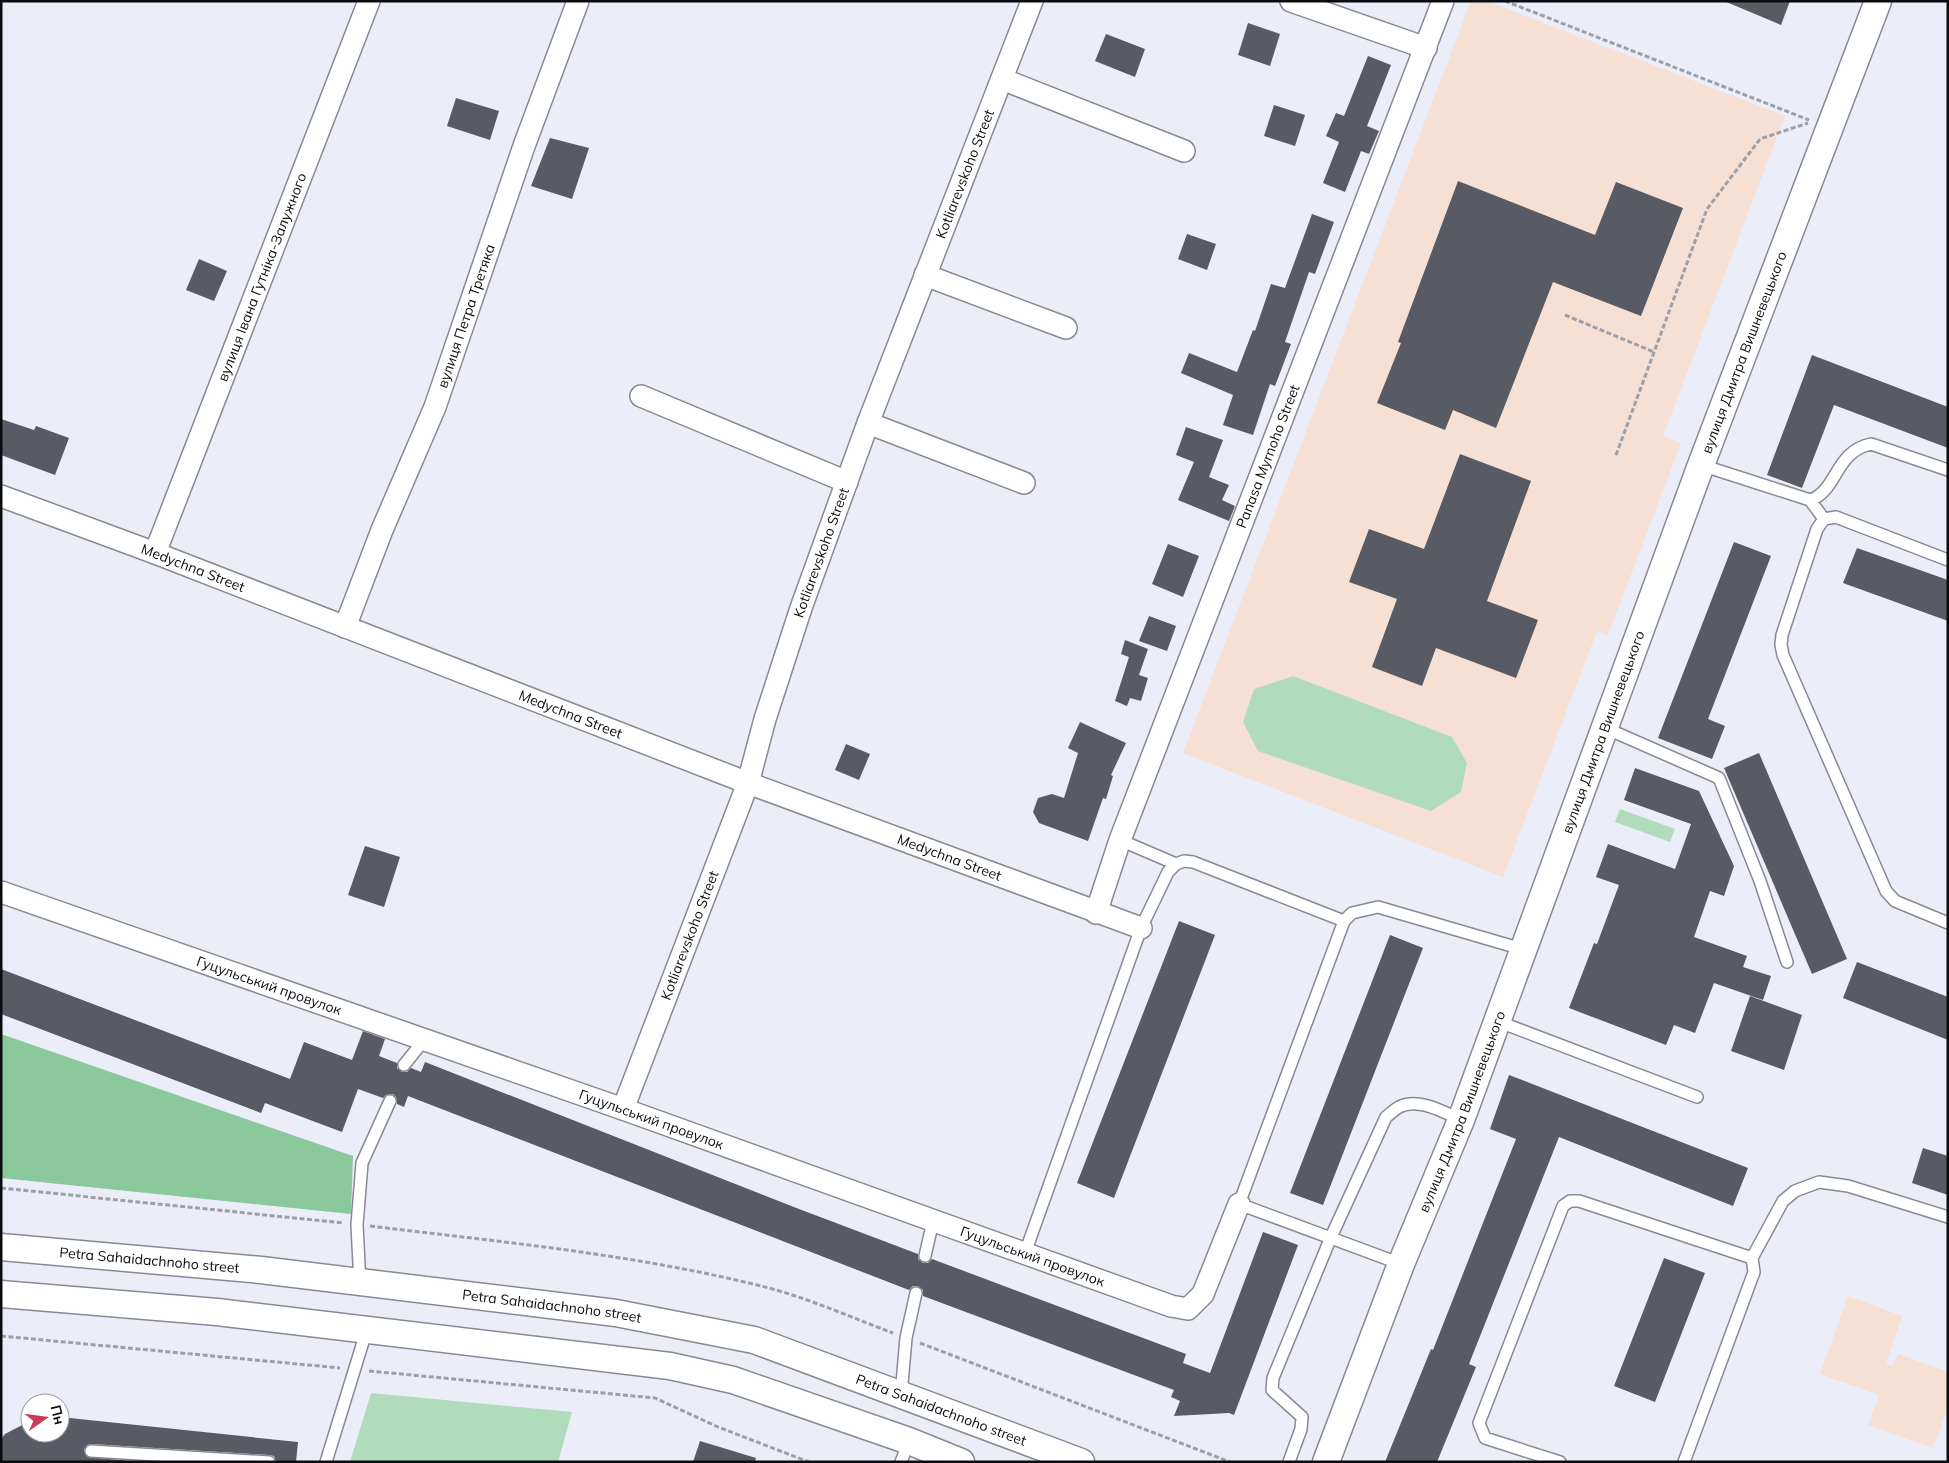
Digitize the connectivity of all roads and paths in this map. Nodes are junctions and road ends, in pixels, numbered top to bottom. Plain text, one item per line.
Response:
1 (369, 1) edge
2 (578, 1) edge
3 (1032, 1) edge
4 (1292, 1) edge
5 (1443, 1) edge
6 (1505, 1) edge
7 (1878, 1) edge
8 (1426, 48) junction
9 (1002, 79) junction
10 (1184, 151) dead end
11 (925, 275) junction
12 (1565, 315) dead end
13 (1066, 328) dead end
14 (1654, 352) junction
15 (641, 396) dead end
16 (868, 423) junction
17 (1616, 455) dead end
18 (1700, 465) junction
19 (1948, 470) edge
20 (847, 482) junction
21 (1024, 483) dead end
22 (1, 496) edge
23 (1810, 500) junction
24 (1824, 519) junction
25 (155, 553) junction
26 (1948, 560) edge
27 (345, 627) junction
28 (1603, 727) junction
29 (748, 783) junction
30 (1120, 840) junction
31 (1176, 864) junction
32 (1, 892) edge
33 (1096, 913) junction
34 (1344, 921) junction
35 (1948, 923) edge
36 (1141, 928) junction
37 (1522, 949) junction
38 (1788, 962) dead end
39 (1496, 1021) junction
40 (425, 1039) junction
41 (404, 1065) dead end
42 (1697, 1097) dead end
43 (390, 1101) dead end
44 (623, 1109) junction
45 (1461, 1120) junction
46 (1, 1188) edge
47 (1240, 1204) junction
48 (1948, 1217) edge
49 (933, 1221) junction
50 (357, 1225) junction
51 (1331, 1237) junction
52 (1, 1247) edge
53 (1025, 1253) junction
54 (925, 1256) dead end
55 (1752, 1258) junction
56 (1402, 1264) junction
57 (360, 1284) junction
58 (916, 1293) dead end
59 (1, 1294) edge
60 (367, 1329) junction
61 (1, 1336) edge
62 (906, 1338) junction
63 (353, 1370) junction
64 (901, 1395) junction
65 (91, 1451) dead end
66 (905, 1451) edge
67 (269, 1462) edge
68 (326, 1462) edge
69 (809, 1462) edge
70 (961, 1462) edge
71 (1081, 1462) edge
72 (1230, 1462) edge
73 (1289, 1462) edge
74 (1326, 1462) edge
75 (1560, 1462) edge
76 (1684, 1462) edge

1 - 25 street, вулиця Івана Гутніка-Залужного
2 - 27 street, вулиця Петра Третяка
3 - 9 street, Kotliarevskoho Street
4 - 8 street
5 - 8 street, Panasa Myrnoho Street
6 - 14 path
7 - 18 street, вулиця Дмитра Вишневецького
8 - 30 street, Panasa Myrnoho Street
9 - 10 street
9 - 11 street, Kotliarevskoho Street
11 - 13 street
11 - 16 street, Kotliarevskoho Street
12 - 14 path
14 - 17 path
15 - 20 street
16 - 20 street, Kotliarevskoho Street
16 - 21 street
18 - 23 lane
18 - 28 street, вулиця Дмитра Вишневецького
19 - 23 lane
20 - 29 street, Kotliarevskoho Street
22 - 25 street, Medychna Street
23 - 24 lane
24 - 26 lane
24 - 35 lane
25 - 27 street, Medychna Street
27 - 29 street, Medychna Street
28 - 37 street, вулиця Дмитра Вишневецького
28 - 38 lane
29 - 33 street, Medychna Street
29 - 44 street, Kotliarevskoho Street
30 - 31 lane
30 - 33 street, Panasa Myrnoho Street
31 - 34 lane
31 - 36 lane
32 - 40 street, Гуцульський провулок
33 - 36 street, Medychna Street
34 - 37 lane
34 - 47 lane
36 - 53 lane
37 - 39 street, вулиця Дмитра Вишневецького
39 - 42 lane
39 - 45 street, вулиця Дмитра Вишневецького
40 - 41 lane
40 - 44 street, Гуцульський провулок
43 - 50 lane
44 - 49 street, Гуцульський провулок
45 - 51 lane
45 - 56 street, вулиця Дмитра Вишневецького
46 - 50 path
47 - 51 lane
47 - 53 street, Гуцульський провулок
48 - 55 lane
49 - 53 street, Гуцульський провулок
49 - 54 lane
50 - 57 lane
50 - 62 path
51 - 56 lane
51 - 73 lane
52 - 57 street, Petra Sahaidachnoho street
55 - 75 lane
55 - 76 lane
56 - 74 street, вулиця Дмитра Вишневецького
57 - 64 street, Petra Sahaidachnoho street
58 - 62 lane
59 - 60 street
60 - 63 lane
60 - 66 street
61 - 63 path
62 - 64 lane
62 - 72 path
63 - 68 lane
63 - 69 path
64 - 71 street, Petra Sahaidachnoho street
65 - 67 lane
66 - 70 street

